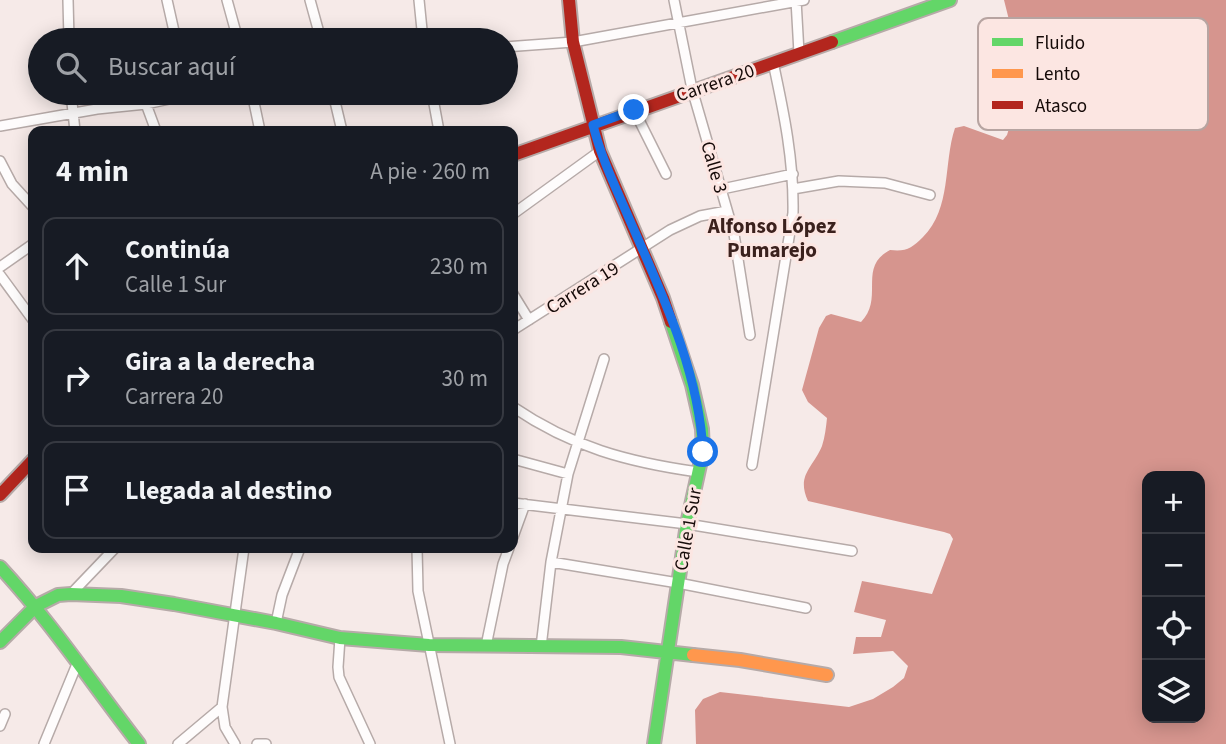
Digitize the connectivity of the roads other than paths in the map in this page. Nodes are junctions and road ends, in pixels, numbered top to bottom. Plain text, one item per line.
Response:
1 (68, 0) edge
2 (167, 0) edge
3 (227, 0) edge
4 (310, 0) edge
5 (419, 0) edge
6 (569, 0) edge
7 (674, 0) edge
8 (798, 0) edge
9 (950, 0) edge
10 (754, 4) edge
11 (679, 24) junction
12 (69, 28) edge
13 (173, 28) edge
14 (235, 28) edge
15 (318, 28) edge
16 (422, 28) edge
17 (573, 42) junction
18 (518, 46) edge
19 (799, 53) junction
20 (773, 62) junction
21 (692, 89) junction
22 (72, 105) edge
23 (138, 105) edge
24 (146, 105) edge
25 (255, 105) edge
26 (336, 105) edge
27 (434, 105) edge
28 (634, 110) junction
29 (72, 113) junction
30 (593, 125) junction
31 (0, 126) edge
32 (74, 126) edge
33 (154, 126) edge
34 (259, 126) edge
35 (341, 126) edge
36 (438, 126) edge
37 (600, 151) junction
38 (518, 153) edge
39 (0, 161) edge
40 (666, 174) dead end
41 (793, 174) junction
42 (722, 189) junction
43 (793, 189) junction
44 (930, 195) dead end
45 (28, 202) edge
46 (518, 210) edge
47 (727, 211) junction
48 (28, 247) edge
49 (642, 249) junction
50 (0, 267) edge
51 (0, 275) edge
52 (518, 302) edge
53 (28, 313) edge
54 (529, 320) junction
55 (518, 327) edge
56 (750, 335) dead end
57 (604, 359) dead end
58 (518, 410) edge
59 (578, 444) junction
60 (518, 460) edge
61 (28, 465) edge
62 (752, 465) dead end
63 (698, 472) junction
64 (568, 474) junction
65 (0, 495) edge
66 (518, 503) edge
67 (525, 504) junction
68 (562, 510) junction
69 (518, 523) edge
70 (687, 524) junction
71 (852, 551) dead end
72 (110, 553) edge
73 (243, 553) edge
74 (298, 553) edge
75 (418, 553) edge
76 (507, 553) edge
77 (551, 562) junction
78 (0, 567) edge
79 (678, 583) junction
80 (71, 594) junction
81 (36, 606) junction
82 (806, 608) dead end
83 (236, 617) junction
84 (276, 623) junction
85 (340, 638) junction
86 (0, 642) edge
87 (429, 645) junction
88 (486, 646) junction
89 (541, 647) junction
90 (668, 652) junction
91 (77, 664) junction
92 (827, 674) dead end
93 (222, 707) junction
94 (5, 714) dead end
95 (0, 726) edge
96 (132, 741) edge
97 (367, 743) edge
98 (44, 744) edge
99 (178, 744) edge
100 (235, 744) edge
101 (257, 744) edge
102 (266, 744) edge
103 (450, 744) edge
104 (654, 744) edge

1 - 12 street
2 - 13 street
3 - 14 street
4 - 15 street
5 - 16 street
6 - 17 street, Calle 1 Sur
7 - 11 street, Calle 3
8 - 10 street
8 - 19 street
9 - 19 street, Carrera 20
10 - 11 street
11 - 17 street
11 - 21 street, Calle 3
17 - 18 street
17 - 30 street, Calle 1 Sur
19 - 20 street, Carrera 20
20 - 21 street, Carrera 20
20 - 41 street
21 - 28 street, Carrera 20
21 - 42 street, Calle 3
22 - 29 street
23 - 29 street
24 - 33 street
25 - 34 street
26 - 35 street
27 - 36 street
28 - 30 street, Carrera 20
28 - 40 street
29 - 31 street
29 - 32 street
30 - 37 street, Calle 1 Sur
30 - 38 street, Carrera 20
37 - 46 street
37 - 49 street, Calle 1 Sur
39 - 45 street
41 - 42 street
41 - 43 street
42 - 47 street, Calle 3
43 - 44 street
43 - 62 street
47 - 49 street, Carrera 19
47 - 56 street, Calle 3
48 - 50 street
49 - 54 street, Carrera 19
49 - 63 street, Calle 1 Sur
51 - 53 street
52 - 54 street
54 - 55 street, Carrera 19
57 - 59 street
58 - 59 street
59 - 63 street
59 - 64 street
60 - 64 street
61 - 65 street
63 - 70 street, Calle 1 Sur
64 - 68 street
66 - 67 street
67 - 68 street
67 - 69 street
68 - 70 street
68 - 77 street
70 - 71 street
70 - 79 street, Calle 1 Sur
72 - 80 street
73 - 83 street
74 - 84 street
75 - 87 street
76 - 88 street
77 - 79 street
77 - 89 street
78 - 81 street
79 - 82 street
79 - 90 street, Calle 1 Sur
80 - 81 street
80 - 83 street
81 - 86 street
81 - 91 street
83 - 84 street
83 - 93 street
84 - 85 street
85 - 87 street
85 - 97 street
87 - 88 street
87 - 103 street
88 - 89 street
89 - 90 street
90 - 92 street
90 - 104 street, Calle 1 Sur
91 - 96 street
91 - 98 street
93 - 99 street
93 - 100 street
94 - 95 street
101 - 102 street

